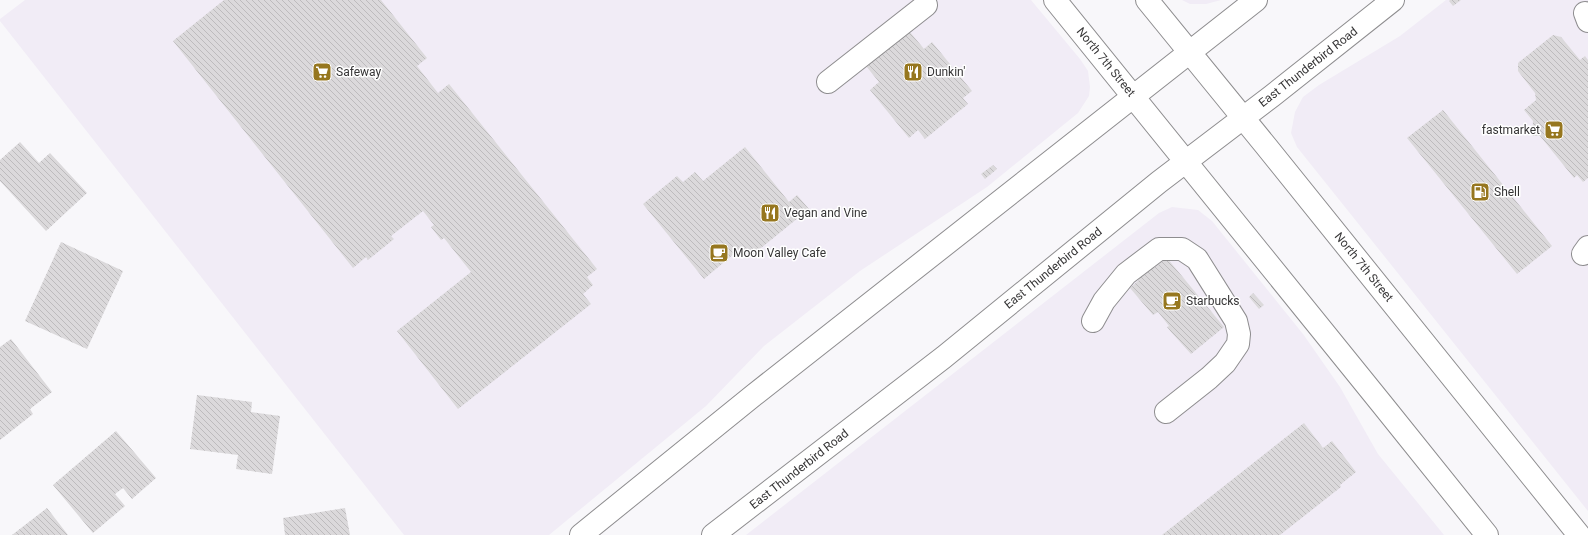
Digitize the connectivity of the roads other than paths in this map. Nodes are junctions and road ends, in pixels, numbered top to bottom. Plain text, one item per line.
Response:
1 (1056, 0) edge
2 (1147, 0) edge
3 (1256, 0) edge
4 (1393, 0) edge
5 (926, 5) dead end
6 (1189, 52) junction
7 (828, 82) dead end
8 (1133, 96) junction
9 (1244, 118) junction
10 (1186, 162) junction
11 (1093, 321) dead end
12 (1166, 412) dead end
13 (582, 535) edge
14 (713, 535) edge
15 (1487, 535) edge
16 (1580, 535) edge

1 - 8 main road, North 7th Street
2 - 6 main road, North 7th Street
3 - 6 main road
4 - 9 main road, East Thunderbird Road
5 - 7 main road
6 - 8 main road
6 - 9 main road, North 7th Street
8 - 10 main road, North 7th Street
8 - 13 main road
9 - 10 main road, East Thunderbird Road
9 - 16 main road, North 7th Street
10 - 14 main road, East Thunderbird Road
10 - 15 main road, North 7th Street
11 - 12 main road

